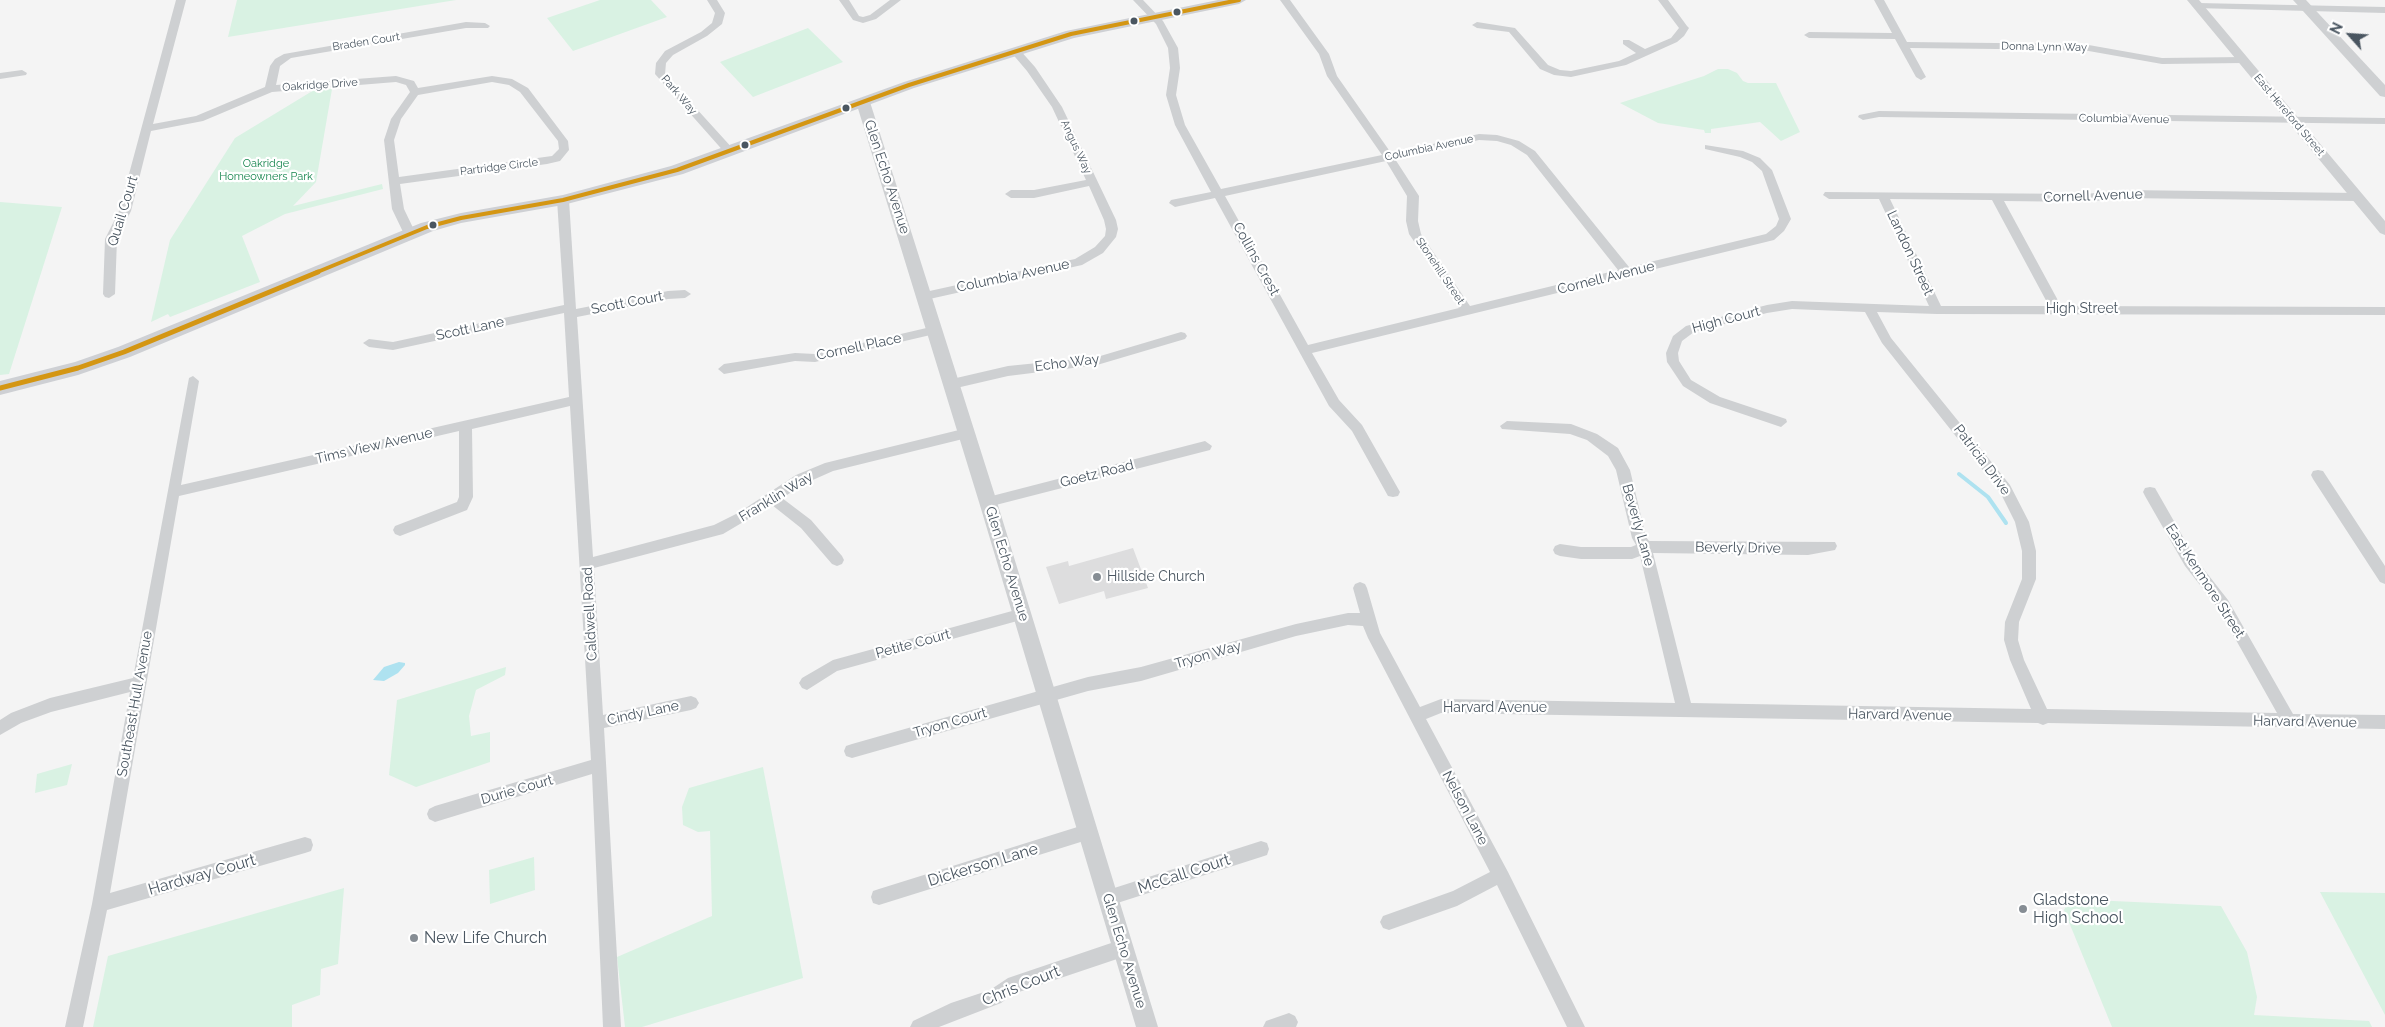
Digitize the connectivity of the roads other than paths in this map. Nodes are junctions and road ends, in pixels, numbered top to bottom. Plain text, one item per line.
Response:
1 (181, 0) edge
2 (712, 0) edge
3 (844, 0) edge
4 (896, 0) edge
5 (1138, 0) edge
6 (1239, 0) edge
7 (1285, 0) edge
8 (1663, 0) edge
9 (1878, 0) edge
10 (2196, 3) edge
11 (2302, 4) edge
12 (2385, 10) edge
13 (1153, 16) junction
14 (1477, 25) dead end
15 (485, 26) dead end
16 (1810, 35) dead end
17 (1900, 41) junction
18 (1626, 42) dead end
19 (1015, 51) junction
20 (1645, 54) junction
21 (2243, 60) junction
22 (22, 73) dead end
23 (0, 76) edge
24 (1921, 78) dead end
25 (270, 88) junction
26 (415, 92) junction
27 (2385, 93) edge
28 (863, 102) junction
29 (1863, 118) dead end
30 (2293, 120) junction
31 (2385, 121) edge
32 (146, 129) junction
33 (1709, 147) dead end
34 (730, 152) junction
35 (1389, 157) junction
36 (394, 181) junction
37 (1092, 182) junction
38 (1220, 193) junction
39 (1011, 194) dead end
40 (1829, 195) dead end
41 (1883, 196) junction
42 (2357, 196) junction
43 (1996, 197) junction
44 (563, 200) junction
45 (1175, 203) dead end
46 (2385, 230) edge
47 (410, 234) junction
48 (1099, 250) joint
49 (1627, 273) junction
50 (109, 294) dead end
51 (685, 294) dead end
52 (924, 296) junction
53 (1780, 307) joint
54 (1869, 308) junction
55 (2057, 309) junction
56 (1937, 310) junction
57 (570, 311) junction
58 (1467, 311) junction
59 (2385, 311) edge
60 (936, 330) junction
61 (1181, 336) dead end
62 (369, 343) dead end
63 (1305, 350) junction
64 (724, 369) dead end
65 (193, 381) dead end
66 (952, 384) junction
67 (0, 388) edge
68 (575, 400) junction
69 (1781, 422) dead end
70 (465, 426) junction
71 (1507, 426) dead end
72 (967, 433) junction
73 (1205, 446) dead end
74 (2318, 475) dead end
75 (174, 492) junction
76 (1393, 492) dead end
77 (2150, 492) dead end
78 (772, 498) junction
79 (988, 502) junction
80 (400, 530) dead end
81 (1830, 546) dead end
82 (1645, 547) junction
83 (1560, 550) dead end
84 (837, 560) dead end
85 (587, 564) junction
86 (2385, 578) edge
87 (1360, 588) dead end
88 (1022, 614) junction
89 (1369, 620) junction
90 (807, 682) dead end
91 (138, 684) junction
92 (1047, 695) junction
93 (690, 703) dead end
94 (1685, 711) junction
95 (1417, 715) junction
96 (2043, 718) junction
97 (2290, 722) junction
98 (2385, 722) edge
99 (596, 723) junction
100 (0, 728) edge
101 (852, 751) dead end
102 (599, 765) junction
103 (435, 814) dead end
104 (1087, 832) junction
105 (305, 845) dead end
106 (1261, 849) dead end
107 (1500, 875) junction
108 (879, 897) dead end
109 (1108, 898) junction
110 (100, 904) junction
111 (1390, 922) dead end
112 (1123, 948) junction
113 (74, 1027) edge
114 (612, 1027) edge
115 (919, 1027) edge
116 (1147, 1027) edge
117 (1576, 1027) edge

1 - 32 street
2 - 34 street, Park Way
3 - 4 street
5 - 13 street, Collins Crest
6 - 13 main road
7 - 35 street, Stonehill Street
8 - 20 street
9 - 17 street
10 - 11 street
10 - 21 street, East Hereford Street
11 - 12 street
11 - 27 street
13 - 19 main road
13 - 38 street, Collins Crest
14 - 20 street
15 - 25 street, Braden Court
16 - 17 street, Donna Lynn Way
17 - 21 street, Donna Lynn Way
17 - 24 street
18 - 20 street
19 - 28 main road
19 - 37 street, Angus Way
21 - 30 street, East Hereford Street
22 - 23 street
25 - 26 street, Oakridge Drive
25 - 32 street, Oakridge Drive
26 - 36 street
26 - 36 street, Partridge Circle
28 - 34 main road
28 - 52 street, Glen Echo Avenue
29 - 30 street, Columbia Avenue
30 - 31 street, Columbia Avenue
30 - 42 street, East Hereford Street
32 - 50 street, Quail Court
33 - 49 street, Cornell Avenue
34 - 44 main road
35 - 38 street, Columbia Avenue
35 - 49 street, Columbia Avenue
35 - 58 street, Stonehill Street
36 - 47 street
37 - 39 street
37 - 48 street, Angus Way
38 - 45 street, Columbia Avenue
38 - 63 street, Collins Crest
40 - 41 street, Cornell Avenue
41 - 43 street, Cornell Avenue
41 - 56 street, Landon Street
42 - 43 street, Cornell Avenue
42 - 46 street, East Hereford Street
43 - 55 street
44 - 47 main road
44 - 57 street, Caldwell Road
47 - 67 main road
48 - 52 street, Columbia Avenue
49 - 58 street, Cornell Avenue
51 - 57 street, Scott Court
52 - 60 street, Glen Echo Avenue
53 - 54 street, High Street
53 - 69 street, High Court
54 - 56 street, High Street
54 - 96 street, Patricia Drive
55 - 56 street, High Street
55 - 59 street, High Street
57 - 62 street, Scott Lane
57 - 68 street, Caldwell Road
58 - 63 street, Cornell Avenue
60 - 64 street, Cornell Place
60 - 66 street, Glen Echo Avenue
61 - 66 street, Echo Way
63 - 76 street, Collins Crest
65 - 75 street, Southeast Hull Avenue
66 - 72 street, Glen Echo Avenue
68 - 70 street, Tims View Avenue
68 - 85 street, Caldwell Road
70 - 75 street, Tims View Avenue
70 - 80 street
71 - 82 street, Beverly Lane
72 - 78 street, Franklin Way
72 - 79 street, Glen Echo Avenue
73 - 79 street, Goetz Road
74 - 86 street
75 - 91 street, Southeast Hull Avenue
77 - 97 street, East Kenmore Street
78 - 84 street
78 - 85 street, Franklin Way
79 - 88 street, Glen Echo Avenue
81 - 82 street, Beverly Drive
82 - 83 street, Beverly Drive
82 - 94 street, Beverly Lane
85 - 99 street, Caldwell Road
87 - 89 street, Nelson Lane
88 - 90 street, Petite Court
88 - 92 street, Glen Echo Avenue
89 - 92 street, Tryon Way
89 - 95 street, Nelson Lane
91 - 100 street
91 - 110 street, Southeast Hull Avenue
92 - 101 street, Tryon Court
92 - 104 street, Glen Echo Avenue
93 - 99 street, Cindy Lane
94 - 95 street, Harvard Avenue
94 - 96 street, Harvard Avenue
95 - 107 street, Nelson Lane
96 - 97 street, Harvard Avenue
97 - 98 street, Harvard Avenue
99 - 102 street, Caldwell Road
102 - 103 street, Durie Court
102 - 114 street, Caldwell Road
104 - 108 street, Dickerson Lane
104 - 109 street, Glen Echo Avenue
105 - 110 street, Hardway Court
106 - 109 street, McCall Court
107 - 111 street
107 - 117 street, Nelson Lane
109 - 112 street, Glen Echo Avenue
110 - 113 street, Southeast Hull Avenue
112 - 115 street, Chris Court
112 - 116 street, Glen Echo Avenue

